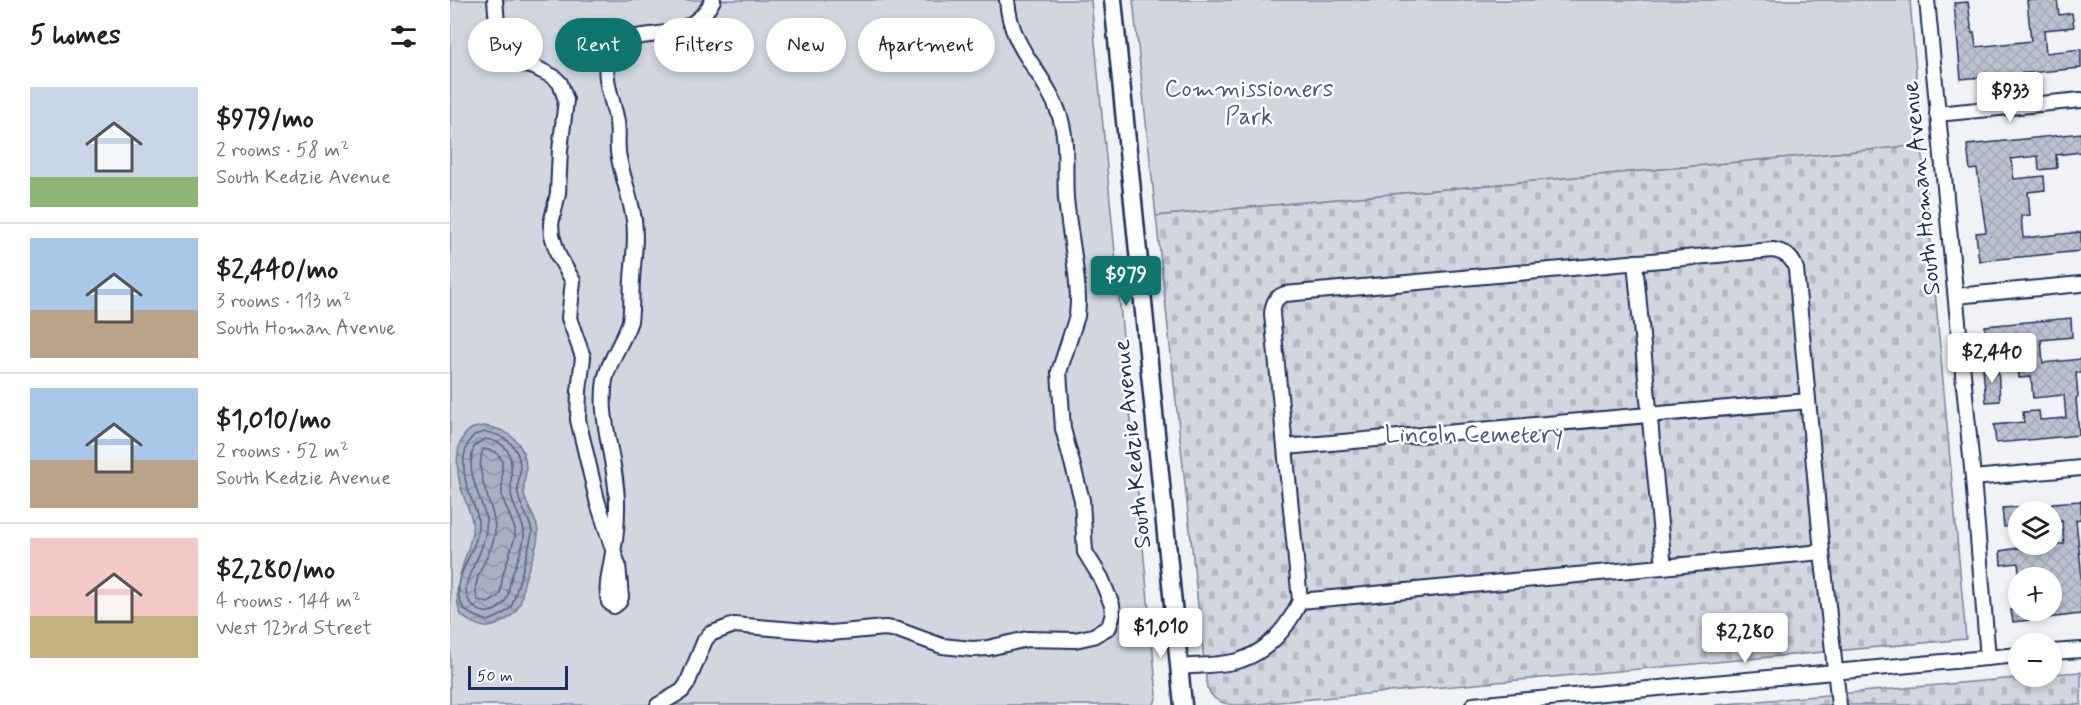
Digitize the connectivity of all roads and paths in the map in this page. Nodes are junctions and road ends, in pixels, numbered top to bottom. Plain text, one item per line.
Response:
1 (495, 0) edge
2 (713, 0) edge
3 (1007, 0) edge
4 (1113, 0) edge
5 (1927, 0) edge
6 (2081, 100) edge
7 (1937, 114) junction
8 (1635, 262) junction
9 (2081, 284) edge
10 (1956, 296) junction
11 (1808, 401) junction
12 (1649, 415) junction
13 (1285, 447) junction
14 (2081, 468) edge
15 (1973, 478) junction
16 (1822, 552) junction
17 (1664, 567) junction
18 (1300, 601) junction
19 (2081, 650) edge
20 (2062, 651) edge
21 (2008, 656) edge
22 (1988, 658) junction
23 (1179, 666) junction
24 (1836, 672) junction
25 (658, 705) edge
26 (1183, 705) edge
27 (1473, 705) edge
28 (1839, 705) edge

1 - 2 street
3 - 25 street
4 - 23 main road, South Kedzie Avenue
5 - 7 street, South Homan Avenue
6 - 7 street
7 - 10 street, South Homan Avenue
8 - 11 street
8 - 12 street
8 - 13 street
9 - 10 street
10 - 15 street, South Homan Avenue
11 - 12 street
11 - 16 street
12 - 13 street
12 - 17 street
13 - 18 street
14 - 15 street
15 - 22 street, South Homan Avenue
16 - 17 street
16 - 24 street
17 - 18 street
18 - 23 street
19 - 20 street
21 - 22 street
22 - 24 street
23 - 26 main road, South Kedzie Avenue
24 - 27 street
24 - 28 street

